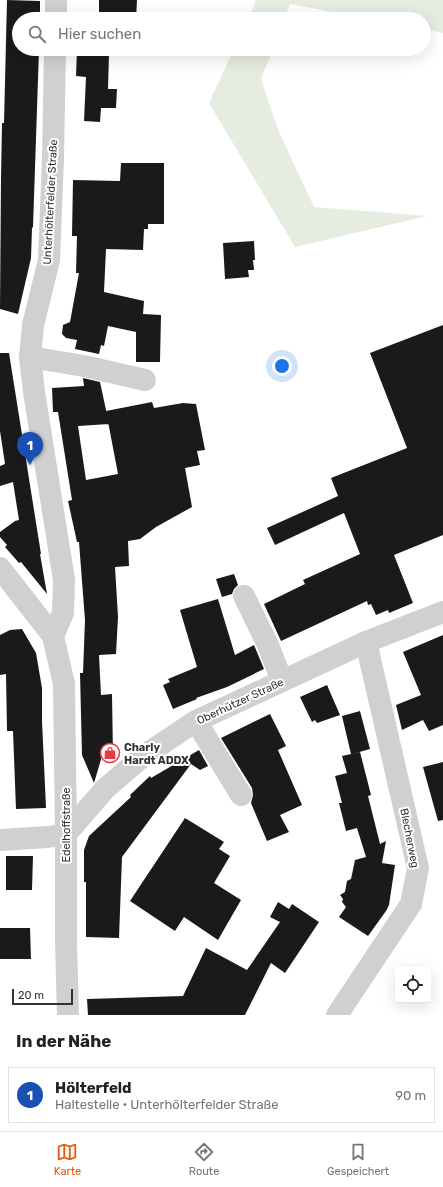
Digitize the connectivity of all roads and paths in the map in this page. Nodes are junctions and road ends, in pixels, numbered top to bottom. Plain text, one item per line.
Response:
1 (56, 0) edge
2 (56, 12) edge
3 (55, 56) edge
4 (30, 357) junction
5 (145, 380) dead end
6 (0, 568) edge
7 (244, 596) dead end
8 (443, 612) edge
9 (53, 636) junction
10 (366, 642) junction
11 (282, 681) junction
12 (196, 721) junction
13 (240, 796) dead end
14 (66, 834) junction
15 (0, 840) edge
16 (68, 1015) edge
17 (337, 1015) edge

1 - 2 street
3 - 4 street, Unterhölterfelder Straße
4 - 5 street
4 - 9 street, Unterhölterfelder Straße
6 - 9 street
7 - 11 street
8 - 10 street, Oberhützer Straße
9 - 14 street, Edelhoffstraße
10 - 11 street, Oberhützer Straße
10 - 17 street, Blecherweg
11 - 12 street, Oberhützer Straße
12 - 13 street
12 - 14 street, Oberhützer Straße
14 - 15 street
14 - 16 street, Edelhoffstraße

